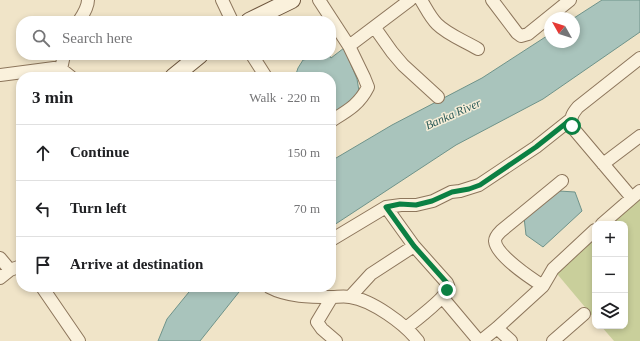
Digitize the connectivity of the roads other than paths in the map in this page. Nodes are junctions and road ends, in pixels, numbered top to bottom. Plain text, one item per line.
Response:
1 (88, 0) edge
2 (222, 0) edge
3 (292, 0) edge
4 (319, 0) edge
5 (410, 0) edge
6 (421, 0) edge
7 (492, 0) edge
8 (570, 0) edge
9 (82, 16) edge
10 (230, 16) edge
11 (258, 16) edge
12 (329, 16) edge
13 (336, 26) edge
14 (375, 28) junction
15 (349, 46) junction
16 (478, 49) dead end
17 (640, 58) edge
18 (63, 60) edge
19 (194, 60) edge
20 (255, 60) edge
21 (61, 69) junction
22 (16, 72) edge
23 (18, 72) edge
24 (65, 72) edge
25 (179, 72) edge
26 (263, 72) edge
27 (0, 74) edge
28 (438, 97) dead end
29 (336, 118) edge
30 (570, 120) junction
31 (640, 136) edge
32 (603, 164) junction
33 (562, 181) dead end
34 (636, 194) edge
35 (386, 207) junction
36 (605, 221) edge
37 (592, 233) edge
38 (336, 237) edge
39 (414, 246) junction
40 (0, 258) edge
41 (15, 268) edge
42 (0, 278) edge
43 (543, 286) junction
44 (45, 292) edge
45 (303, 292) edge
46 (332, 297) junction
47 (350, 297) junction
48 (442, 297) junction
49 (584, 314) dead end
50 (406, 328) junction
51 (497, 328) junction
52 (79, 341) edge
53 (336, 341) edge
54 (418, 341) edge
55 (480, 341) edge
56 (511, 341) edge
57 (553, 341) edge

1 - 9 street
2 - 10 street
3 - 11 street
4 - 12 street
5 - 14 street
6 - 16 street
7 - 8 street
13 - 15 street
14 - 15 street
14 - 28 street
15 - 29 street
17 - 30 street
18 - 21 street
19 - 25 street
20 - 26 street
21 - 23 street
21 - 24 street
22 - 27 street
30 - 32 street
30 - 35 street
31 - 32 street
32 - 34 street
33 - 43 street
34 - 36 street
35 - 38 street
35 - 39 street
37 - 43 street
39 - 47 street
39 - 48 street
40 - 41 street
41 - 42 street
43 - 51 street
44 - 52 street
45 - 46 street
46 - 47 street
46 - 53 street
47 - 50 street
48 - 50 street
48 - 55 street
49 - 57 street
50 - 54 street
51 - 55 street
51 - 56 street

